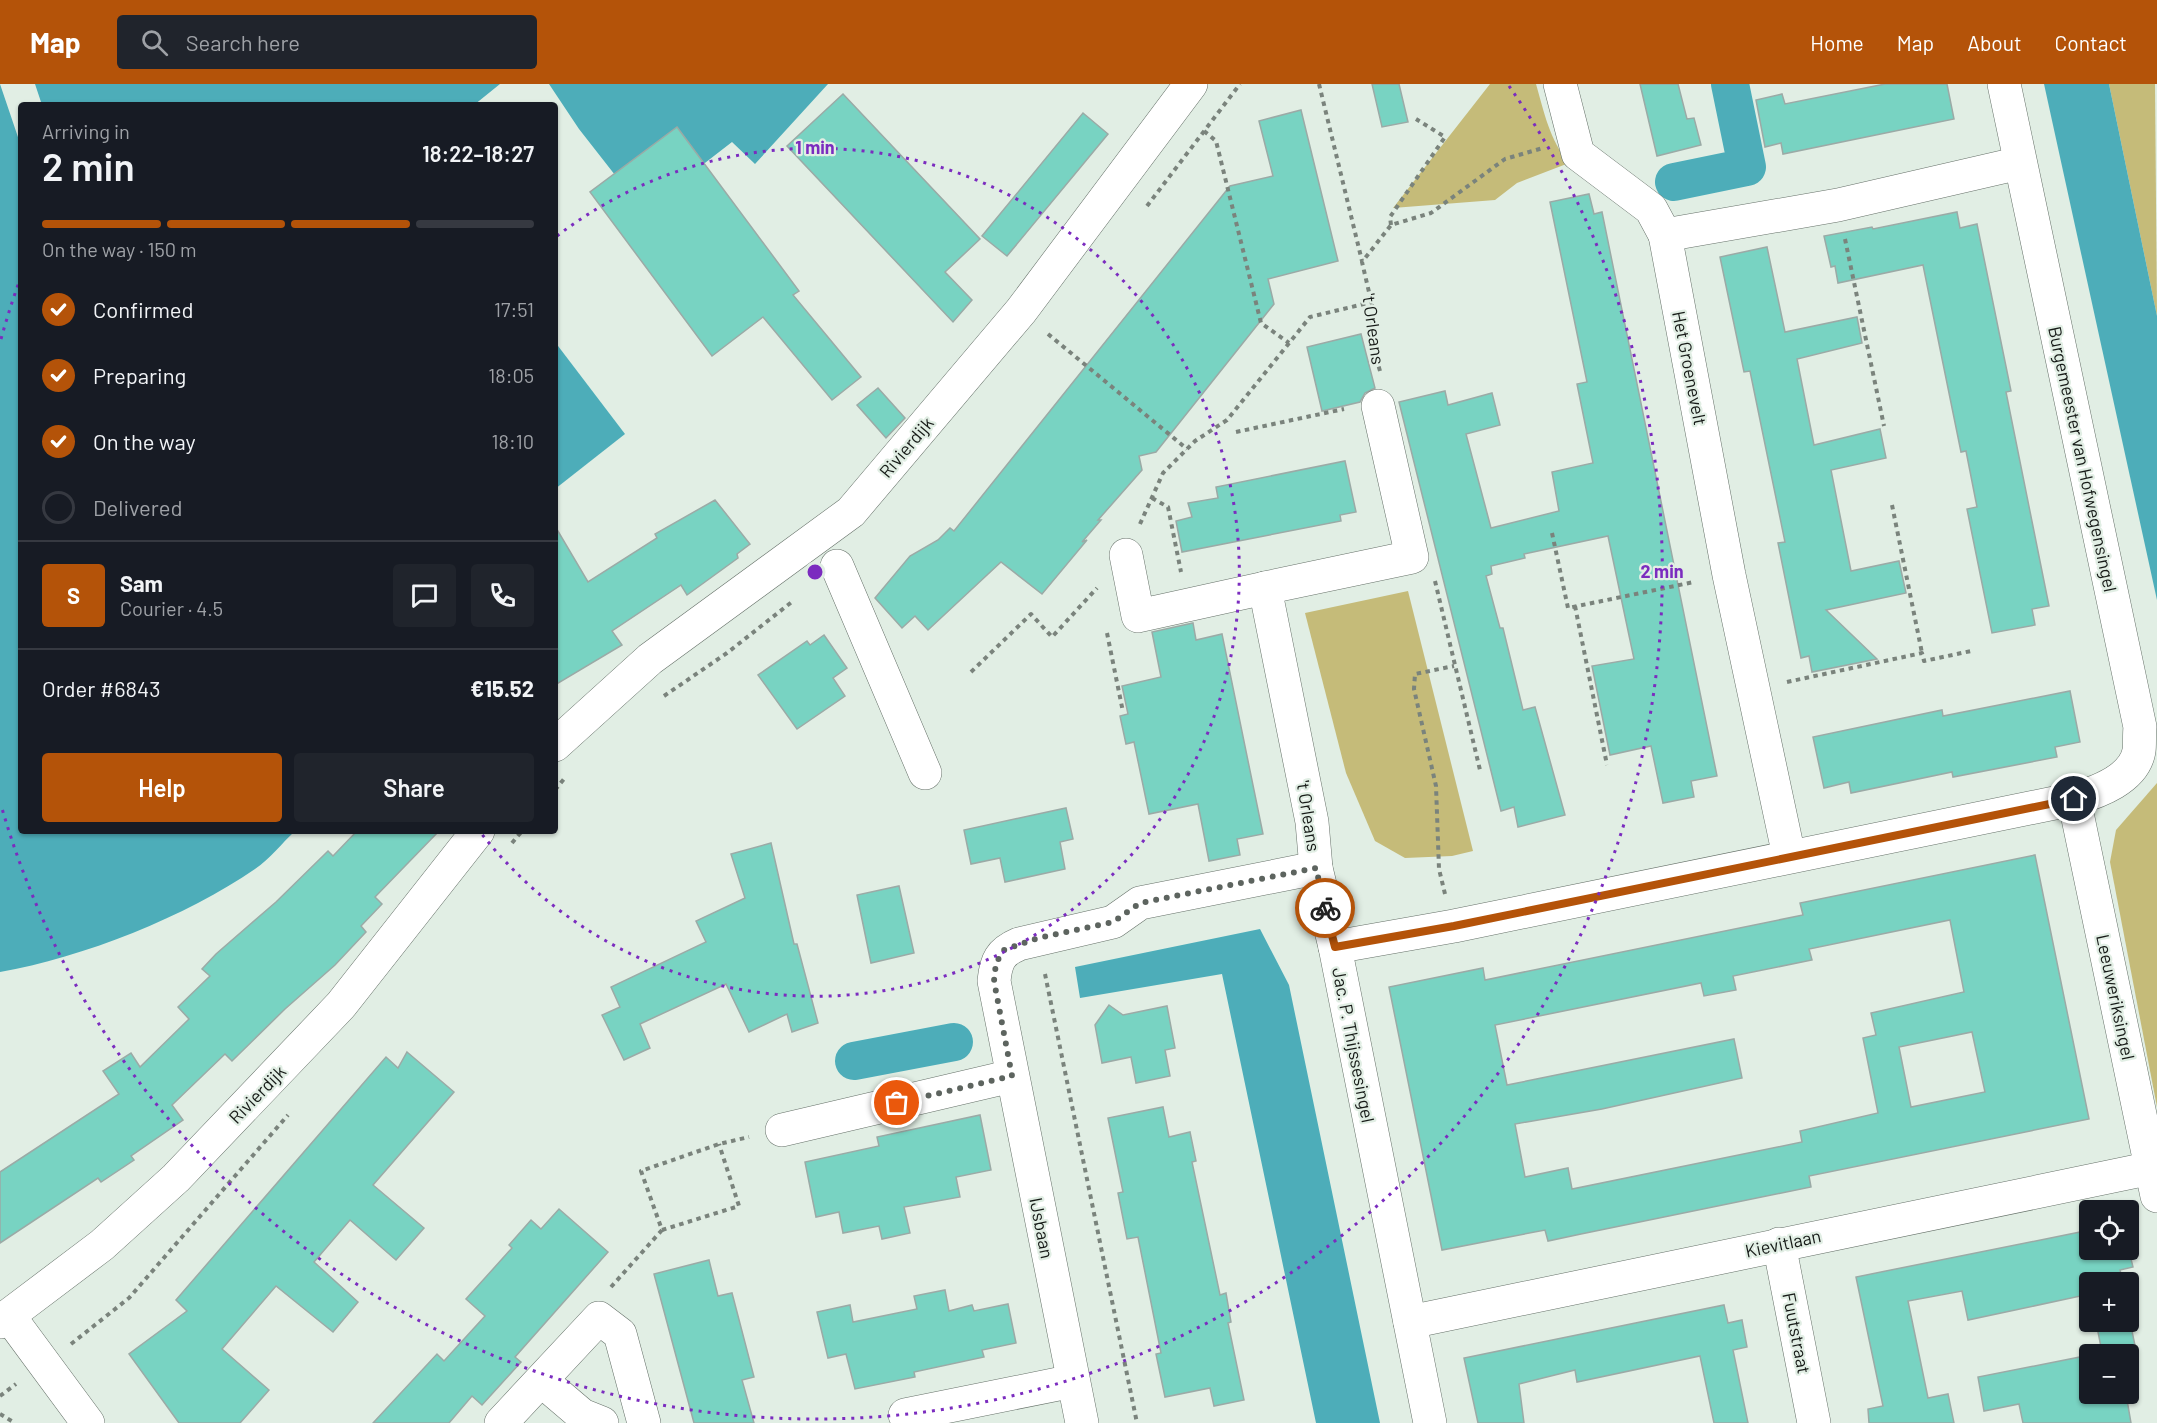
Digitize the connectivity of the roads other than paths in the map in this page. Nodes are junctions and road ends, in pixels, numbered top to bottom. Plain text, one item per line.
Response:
1 (1191, 84) edge
2 (1560, 84) edge
3 (2004, 84) edge
4 (2020, 163) junction
5 (1665, 235) junction
6 (1382, 402) road end
7 (1132, 542) road end
8 (837, 566) dead end
9 (1265, 588) junction
10 (558, 742) edge
11 (925, 773) dead end
12 (2074, 799) junction
13 (476, 834) edge
14 (1789, 856) junction
15 (1316, 868) junction
16 (1335, 947) junction
17 (1012, 1076) junction
18 (782, 1130) road end
19 (2155, 1177) edge
20 (1779, 1244) junction
21 (4, 1319) edge
22 (1410, 1322) junction
23 (1073, 1380) junction
24 (542, 1381) junction
25 (905, 1415) dead end
26 (88, 1423) edge
27 (501, 1423) edge
28 (602, 1423) edge
29 (644, 1423) edge
30 (1082, 1423) edge
31 (1430, 1423) edge
32 (1814, 1423) edge

1 - 10 street, Rivierdijk
2 - 5 street, Het Groenevelt
3 - 4 street, Burgemeester van Hofwegensingel
4 - 5 street
4 - 12 street, Burgemeester van Hofwegensingel
5 - 14 street, Het Groenevelt
6 - 9 street
7 - 9 street
8 - 11 street
9 - 15 street, 't Orleans
12 - 14 street, Jac. P. Thijssesingel
12 - 19 street, Leeuweriksingel
13 - 21 street, Rivierdijk
14 - 16 street, Jac. P. Thijssesingel
15 - 16 street
15 - 17 street, IJsbaan
16 - 22 street, Jac. P. Thijssesingel
17 - 18 street
17 - 23 street, IJsbaan
19 - 20 street, Kievitlaan
20 - 22 street, Kievitlaan
20 - 32 street, Fuutstraat
21 - 26 street
22 - 31 street, Jac. P. Thijssesingel
23 - 25 street
23 - 30 street, IJsbaan
24 - 27 street
24 - 28 street
24 - 29 street

